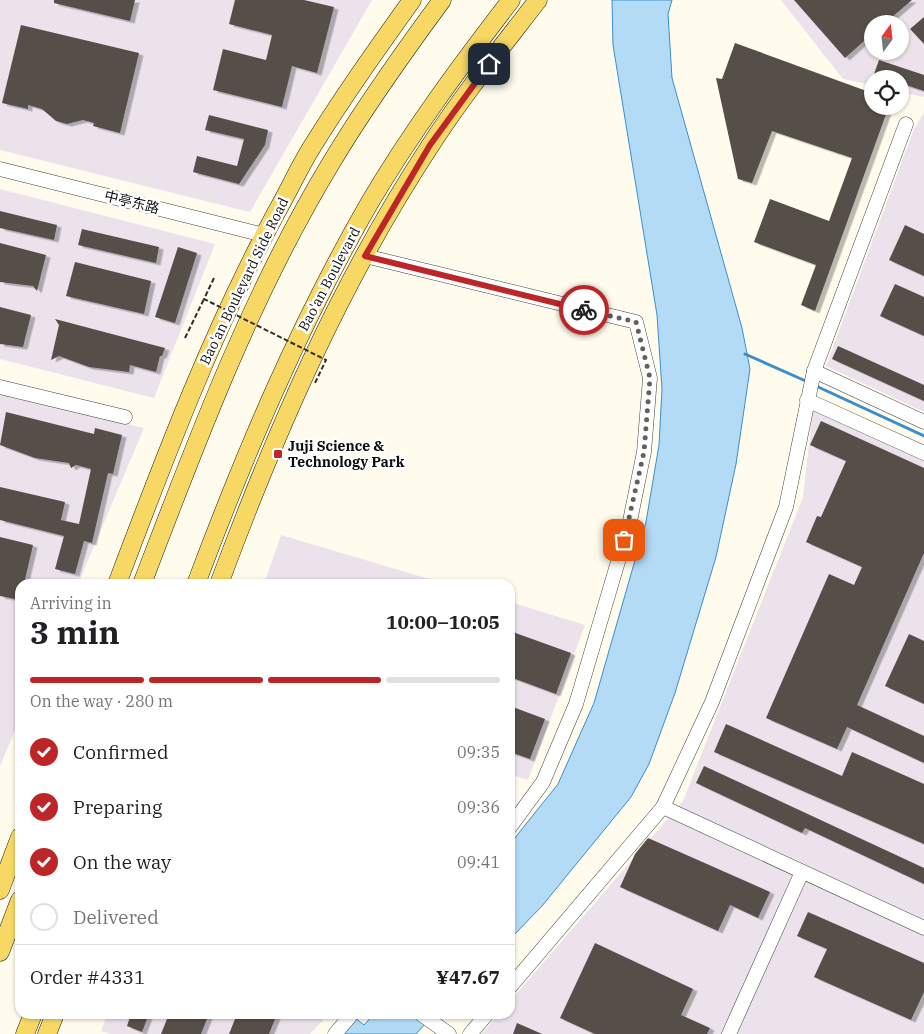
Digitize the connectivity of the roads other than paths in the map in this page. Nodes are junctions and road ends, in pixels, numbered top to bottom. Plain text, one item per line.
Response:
1 (412, 0) edge
2 (442, 0) edge
3 (511, 0) edge
4 (538, 0) edge
5 (427, 21) junction
6 (333, 114) junction
7 (906, 124) dead end
8 (0, 169) edge
9 (264, 235) junction
10 (365, 256) junction
11 (312, 358) junction
12 (814, 374) junction
13 (0, 387) edge
14 (218, 388) junction
15 (808, 396) junction
16 (124, 417) dead end
17 (924, 422) edge
18 (924, 453) edge
19 (240, 466) junction
20 (150, 495) junction
21 (119, 579) edge
22 (144, 579) edge
23 (198, 579) edge
24 (221, 579) edge
25 (663, 808) junction
26 (516, 809) edge
27 (15, 850) edge
28 (802, 872) junction
29 (0, 890) edge
30 (15, 913) edge
31 (924, 928) edge
32 (0, 952) edge
33 (515, 981) edge
34 (31, 1019) edge
35 (53, 1019) edge
36 (348, 1019) edge
37 (429, 1019) edge
38 (483, 1019) edge
39 (25, 1034) edge
40 (47, 1034) edge
41 (335, 1034) edge
42 (449, 1034) edge
43 (470, 1034) edge
44 (729, 1034) edge

1 - 6 main road, Bao'an Boulevard Side Road
2 - 5 main road
3 - 19 main road, Bao'an Boulevard
4 - 10 main road
5 - 6 main road
5 - 14 main road
6 - 9 main road, Bao'an Boulevard Side Road
7 - 12 street
8 - 9 street, 中亭东路
9 - 20 main road, Bao'an Boulevard Side Road
10 - 11 main road
10 - 26 street
11 - 19 main road
11 - 24 main road
12 - 15 street
12 - 17 street
13 - 16 street
14 - 20 main road
14 - 22 main road
15 - 18 street
15 - 25 street
19 - 23 main road, Bao'an Boulevard
20 - 21 main road, Bao'an Boulevard Side Road
25 - 28 street
25 - 33 street
27 - 29 main road
28 - 31 street
28 - 44 street
30 - 32 main road
34 - 39 main road
35 - 40 main road
36 - 41 street
37 - 42 street
38 - 43 street

